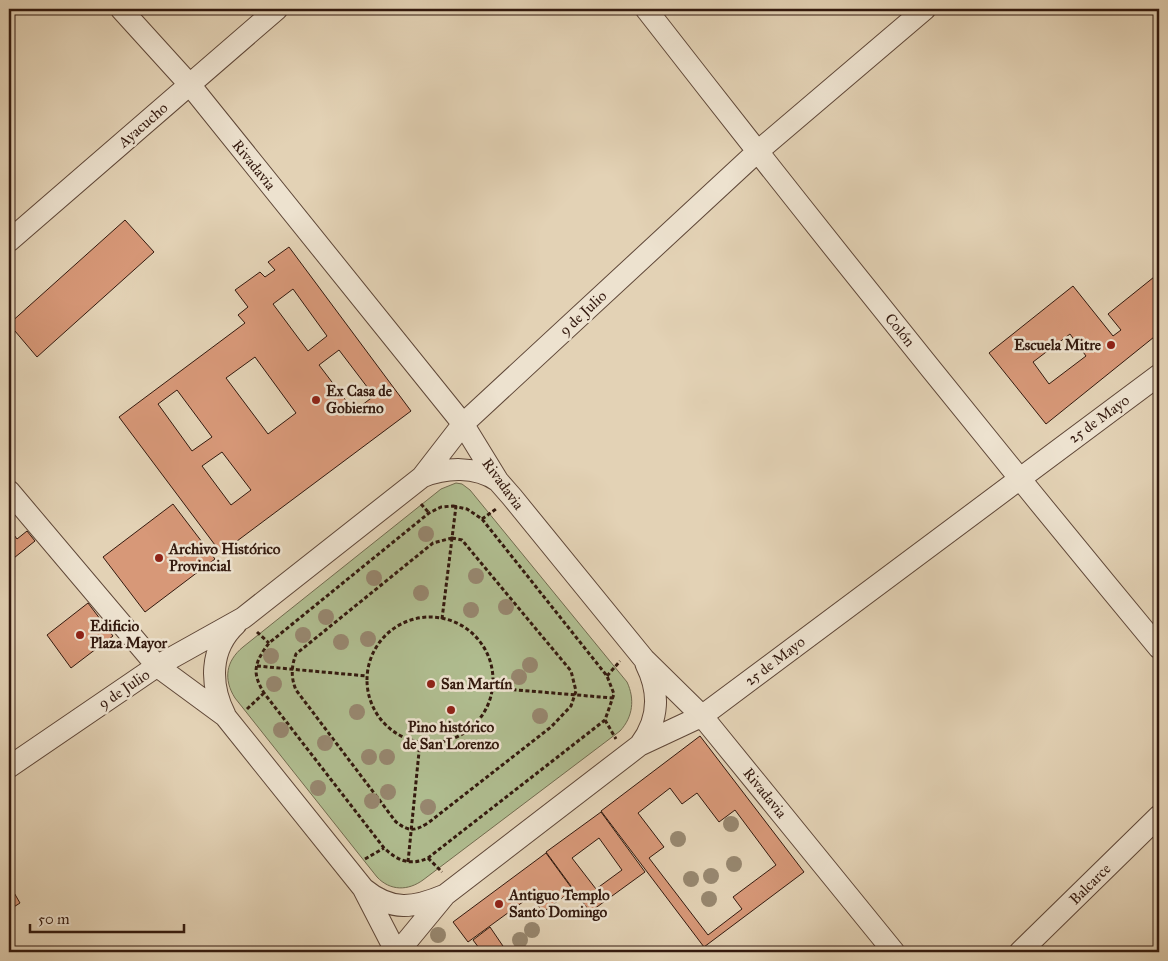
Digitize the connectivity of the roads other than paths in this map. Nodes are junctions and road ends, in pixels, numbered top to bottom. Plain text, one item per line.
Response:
1 (121, 9) edge
2 (277, 9) edge
3 (646, 9) edge
4 (925, 9) edge
5 (190, 86) junction
6 (758, 152) junction
7 (9, 241) edge
8 (1159, 375) edge
9 (463, 424) junction
10 (422, 477) junction
11 (1019, 478) junction
12 (498, 481) junction
13 (9, 491) edge
14 (243, 618) junction
15 (1159, 648) edge
16 (644, 659) junction
17 (157, 666) junction
18 (225, 716) junction
19 (702, 716) junction
20 (640, 745) junction
21 (9, 767) edge
22 (1159, 816) edge
23 (363, 888) junction
24 (445, 895) junction
25 (397, 952) edge
26 (894, 952) edge
27 (1020, 952) edge

1 - 5 street, Rivadavia
2 - 5 street, Ayacucho
3 - 6 street, Colón
4 - 6 street, 9 de Julio
5 - 7 street, Ayacucho
5 - 9 street, Rivadavia
6 - 9 street, 9 de Julio
6 - 11 street, Colón
8 - 11 street, 25 de Mayo
9 - 10 street, 9 de Julio
9 - 12 street, Rivadavia
10 - 12 street
10 - 14 street, 9 de Julio
11 - 15 street, Colón
11 - 19 street, 25 de Mayo
12 - 16 street, Rivadavia
13 - 17 street
14 - 17 street, 9 de Julio
14 - 18 street, 9 de Julio
16 - 19 street, Rivadavia
16 - 20 street
17 - 18 street
17 - 21 street, 9 de Julio
18 - 23 street
19 - 20 street, 25 de Mayo
19 - 26 street, Rivadavia
20 - 24 street, 25 de Mayo
22 - 27 street, Balcarce
23 - 24 street
23 - 25 street
24 - 25 street, 25 de Mayo

